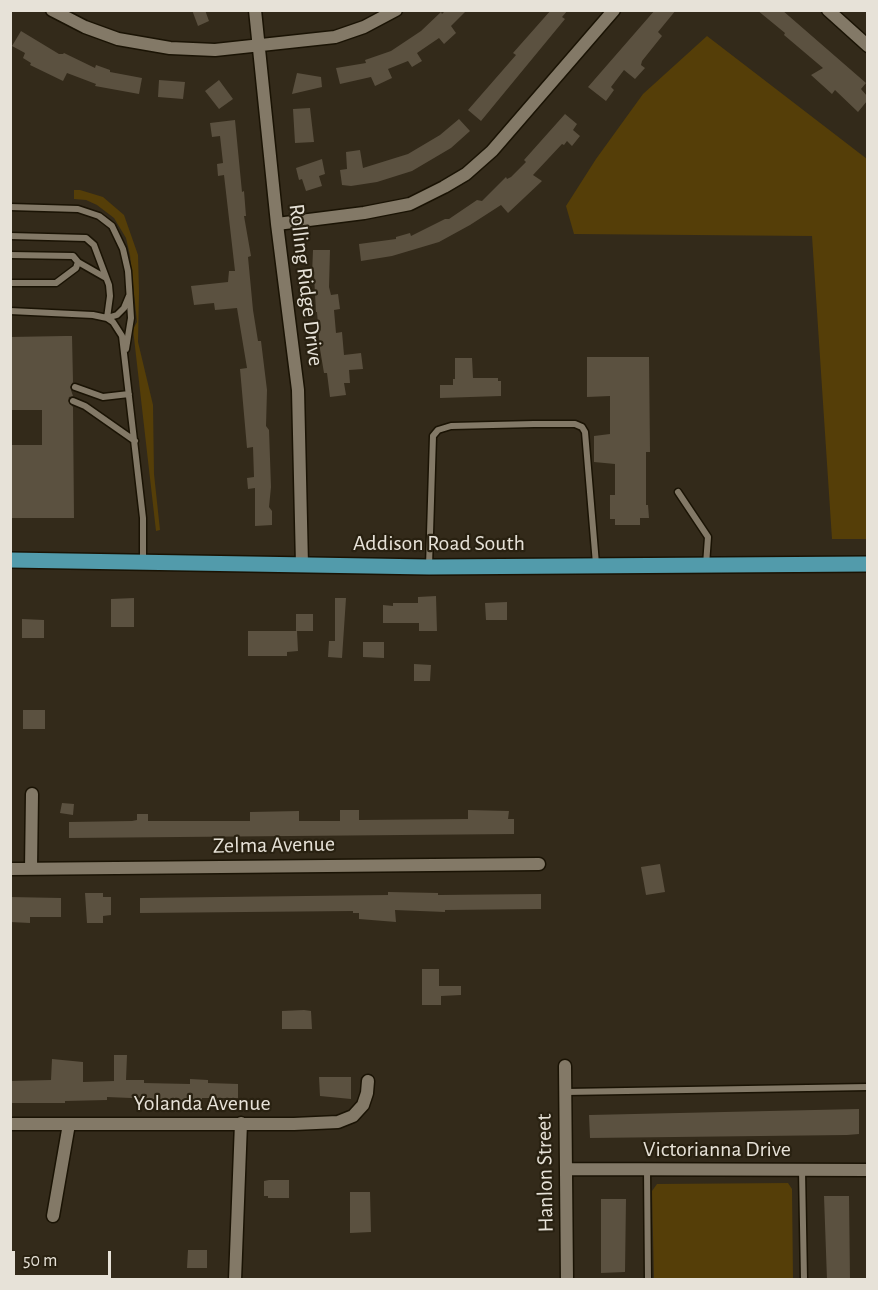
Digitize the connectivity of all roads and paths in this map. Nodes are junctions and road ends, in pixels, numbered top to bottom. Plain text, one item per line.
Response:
1 (52, 10) edge
2 (255, 10) edge
3 (396, 10) edge
4 (614, 10) edge
5 (828, 10) edge
6 (260, 45) junction
7 (867, 46) edge
8 (10, 207) edge
9 (277, 224) junction
10 (10, 236) edge
11 (10, 255) edge
12 (78, 262) junction
13 (106, 278) junction
14 (10, 283) edge
15 (129, 296) junction
16 (10, 311) edge
17 (107, 318) junction
18 (125, 355) junction
19 (75, 387) dead end
20 (129, 394) junction
21 (73, 401) dead end
22 (135, 441) junction
23 (678, 492) dead end
24 (10, 560) edge
25 (143, 561) junction
26 (867, 564) edge
27 (302, 565) junction
28 (596, 566) junction
29 (706, 566) junction
30 (429, 567) junction
31 (32, 794) dead end
32 (539, 864) dead end
33 (10, 869) edge
34 (32, 869) junction
35 (565, 1066) dead end
36 (368, 1082) dead end
37 (867, 1087) edge
38 (565, 1092) junction
39 (241, 1123) junction
40 (10, 1124) edge
41 (69, 1124) junction
42 (647, 1169) junction
43 (566, 1170) junction
44 (802, 1170) junction
45 (867, 1170) edge
46 (53, 1215) dead end
47 (236, 1280) edge
48 (567, 1280) edge
49 (648, 1280) edge
50 (804, 1280) edge

1 - 6 street
2 - 6 street, Rolling Ridge Drive
3 - 6 street
4 - 9 street
5 - 7 street
6 - 9 street, Rolling Ridge Drive
8 - 15 lane
9 - 27 street, Rolling Ridge Drive
10 - 13 lane
11 - 12 lane
12 - 13 lane
12 - 14 lane
13 - 17 lane
15 - 17 lane
15 - 18 lane
16 - 17 lane
17 - 18 lane
18 - 20 lane
19 - 20 lane
20 - 22 lane
21 - 22 lane
22 - 25 lane
23 - 29 lane
24 - 25 main road, Addison Road South
25 - 27 main road, Addison Road South
26 - 29 main road, Addison Road South
27 - 30 main road, Addison Road South
28 - 29 main road, Addison Road South
28 - 30 main road, Addison Road South
28 - 30 lane
31 - 34 street
32 - 34 street, Zelma Avenue
33 - 34 street, Zelma Avenue
35 - 38 street, Hanlon Street
36 - 39 street, Yolanda Avenue
37 - 38 lane
38 - 43 street, Hanlon Street
39 - 41 street, Yolanda Avenue
39 - 47 street
40 - 41 street, Yolanda Avenue
41 - 46 street
42 - 43 street, Victorianna Drive
42 - 44 street, Victorianna Drive
42 - 49 lane
43 - 48 street, Hanlon Street
44 - 45 street, Victorianna Drive
44 - 50 lane

